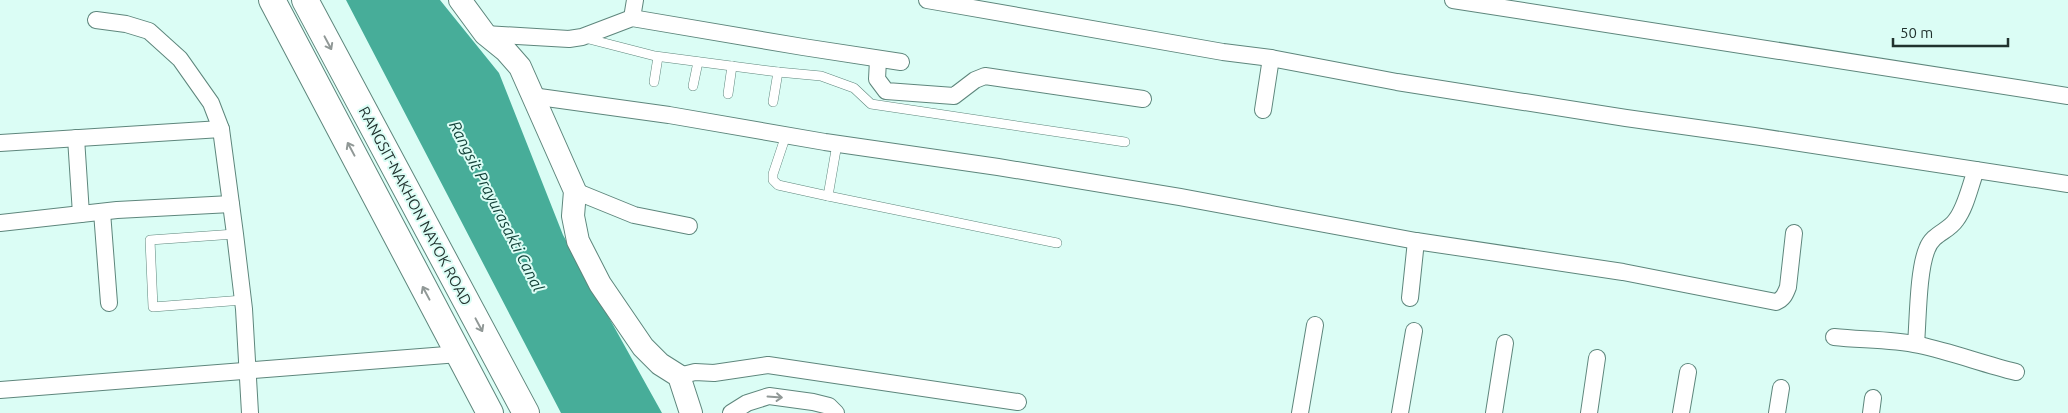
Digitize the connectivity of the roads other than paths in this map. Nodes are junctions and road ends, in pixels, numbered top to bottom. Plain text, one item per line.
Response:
1 (272, 0) edge
2 (305, 0) edge
3 (460, 0) edge
4 (635, 0) edge
5 (927, 0) edge
6 (1452, 0) edge
7 (632, 18) junction
8 (96, 20) dead end
9 (485, 34) junction
10 (582, 37) junction
11 (658, 57) junction
12 (1272, 58) junction
13 (878, 60) junction
14 (698, 62) junction
15 (901, 62) dead end
16 (732, 66) junction
17 (778, 72) junction
18 (654, 82) dead end
19 (694, 86) dead end
20 (728, 94) dead end
21 (532, 96) junction
22 (2068, 96) edge
23 (1143, 99) dead end
24 (773, 102) dead end
25 (1263, 110) dead end
26 (221, 129) junction
27 (786, 136) junction
28 (76, 138) junction
29 (1126, 142) dead end
30 (0, 144) edge
31 (838, 144) junction
32 (1976, 170) junction
33 (2068, 184) edge
34 (575, 191) junction
35 (828, 196) junction
36 (231, 204) junction
37 (102, 212) junction
38 (81, 214) junction
39 (0, 223) edge
40 (689, 226) dead end
41 (1794, 233) dead end
42 (235, 234) junction
43 (1416, 241) junction
44 (1057, 243) dead end
45 (1410, 298) dead end
46 (109, 303) dead end
47 (243, 304) junction
48 (1315, 325) dead end
49 (1414, 331) dead end
50 (1834, 337) dead end
51 (1506, 343) dead end
52 (1916, 344) junction
53 (459, 354) junction
54 (1598, 358) dead end
55 (248, 371) junction
56 (1688, 372) dead end
57 (2016, 372) dead end
58 (679, 376) junction
59 (1780, 388) dead end
60 (0, 390) edge
61 (1018, 402) dead end
62 (250, 413) edge
63 (490, 413) edge
64 (526, 413) edge
65 (691, 413) edge
66 (730, 413) edge
67 (836, 413) edge
68 (1300, 413) edge
69 (1400, 413) edge
70 (1494, 413) edge
71 (1589, 413) edge
72 (1682, 413) edge
73 (1777, 413) edge

53 -> 1 main road, RANGSIT-NAKHON NAYOK ROAD
2 -> 64 main road, RANGSIT-NAKHON NAYOK ROAD
3 - 9 street
4 - 7 street
5 - 12 street
6 - 22 street
7 - 10 street
7 - 13 street
8 - 26 street
9 - 10 street
9 - 21 street
10 - 11 lane
11 - 14 lane
11 - 18 lane
12 - 25 street
12 - 32 street
13 - 15 street
13 - 23 street
14 - 16 lane
14 - 19 lane
16 - 17 lane
16 - 20 lane
17 - 24 lane
17 - 29 lane
21 - 27 street
21 - 34 street
26 - 28 street
26 - 36 street
27 - 31 street
27 - 35 lane
28 - 30 street
28 - 38 street
31 - 35 lane
31 - 43 street
32 - 33 street
32 - 52 street
34 - 40 street
34 - 58 street
35 - 44 lane
36 - 37 street
36 - 42 street
37 - 38 street
37 - 46 street
38 - 39 street
41 - 43 street
42 - 47 street
42 - 47 lane
43 - 45 street
47 - 55 street
48 - 68 street
49 - 69 street
50 - 52 street
51 - 70 street
52 - 57 street
53 - 55 street
53 - 63 main road, RANGSIT-NAKHON NAYOK ROAD
54 - 71 street
55 - 60 street
55 - 62 street
56 - 72 street
58 - 61 street
58 - 65 street
59 - 73 street
66 -> 67 street

